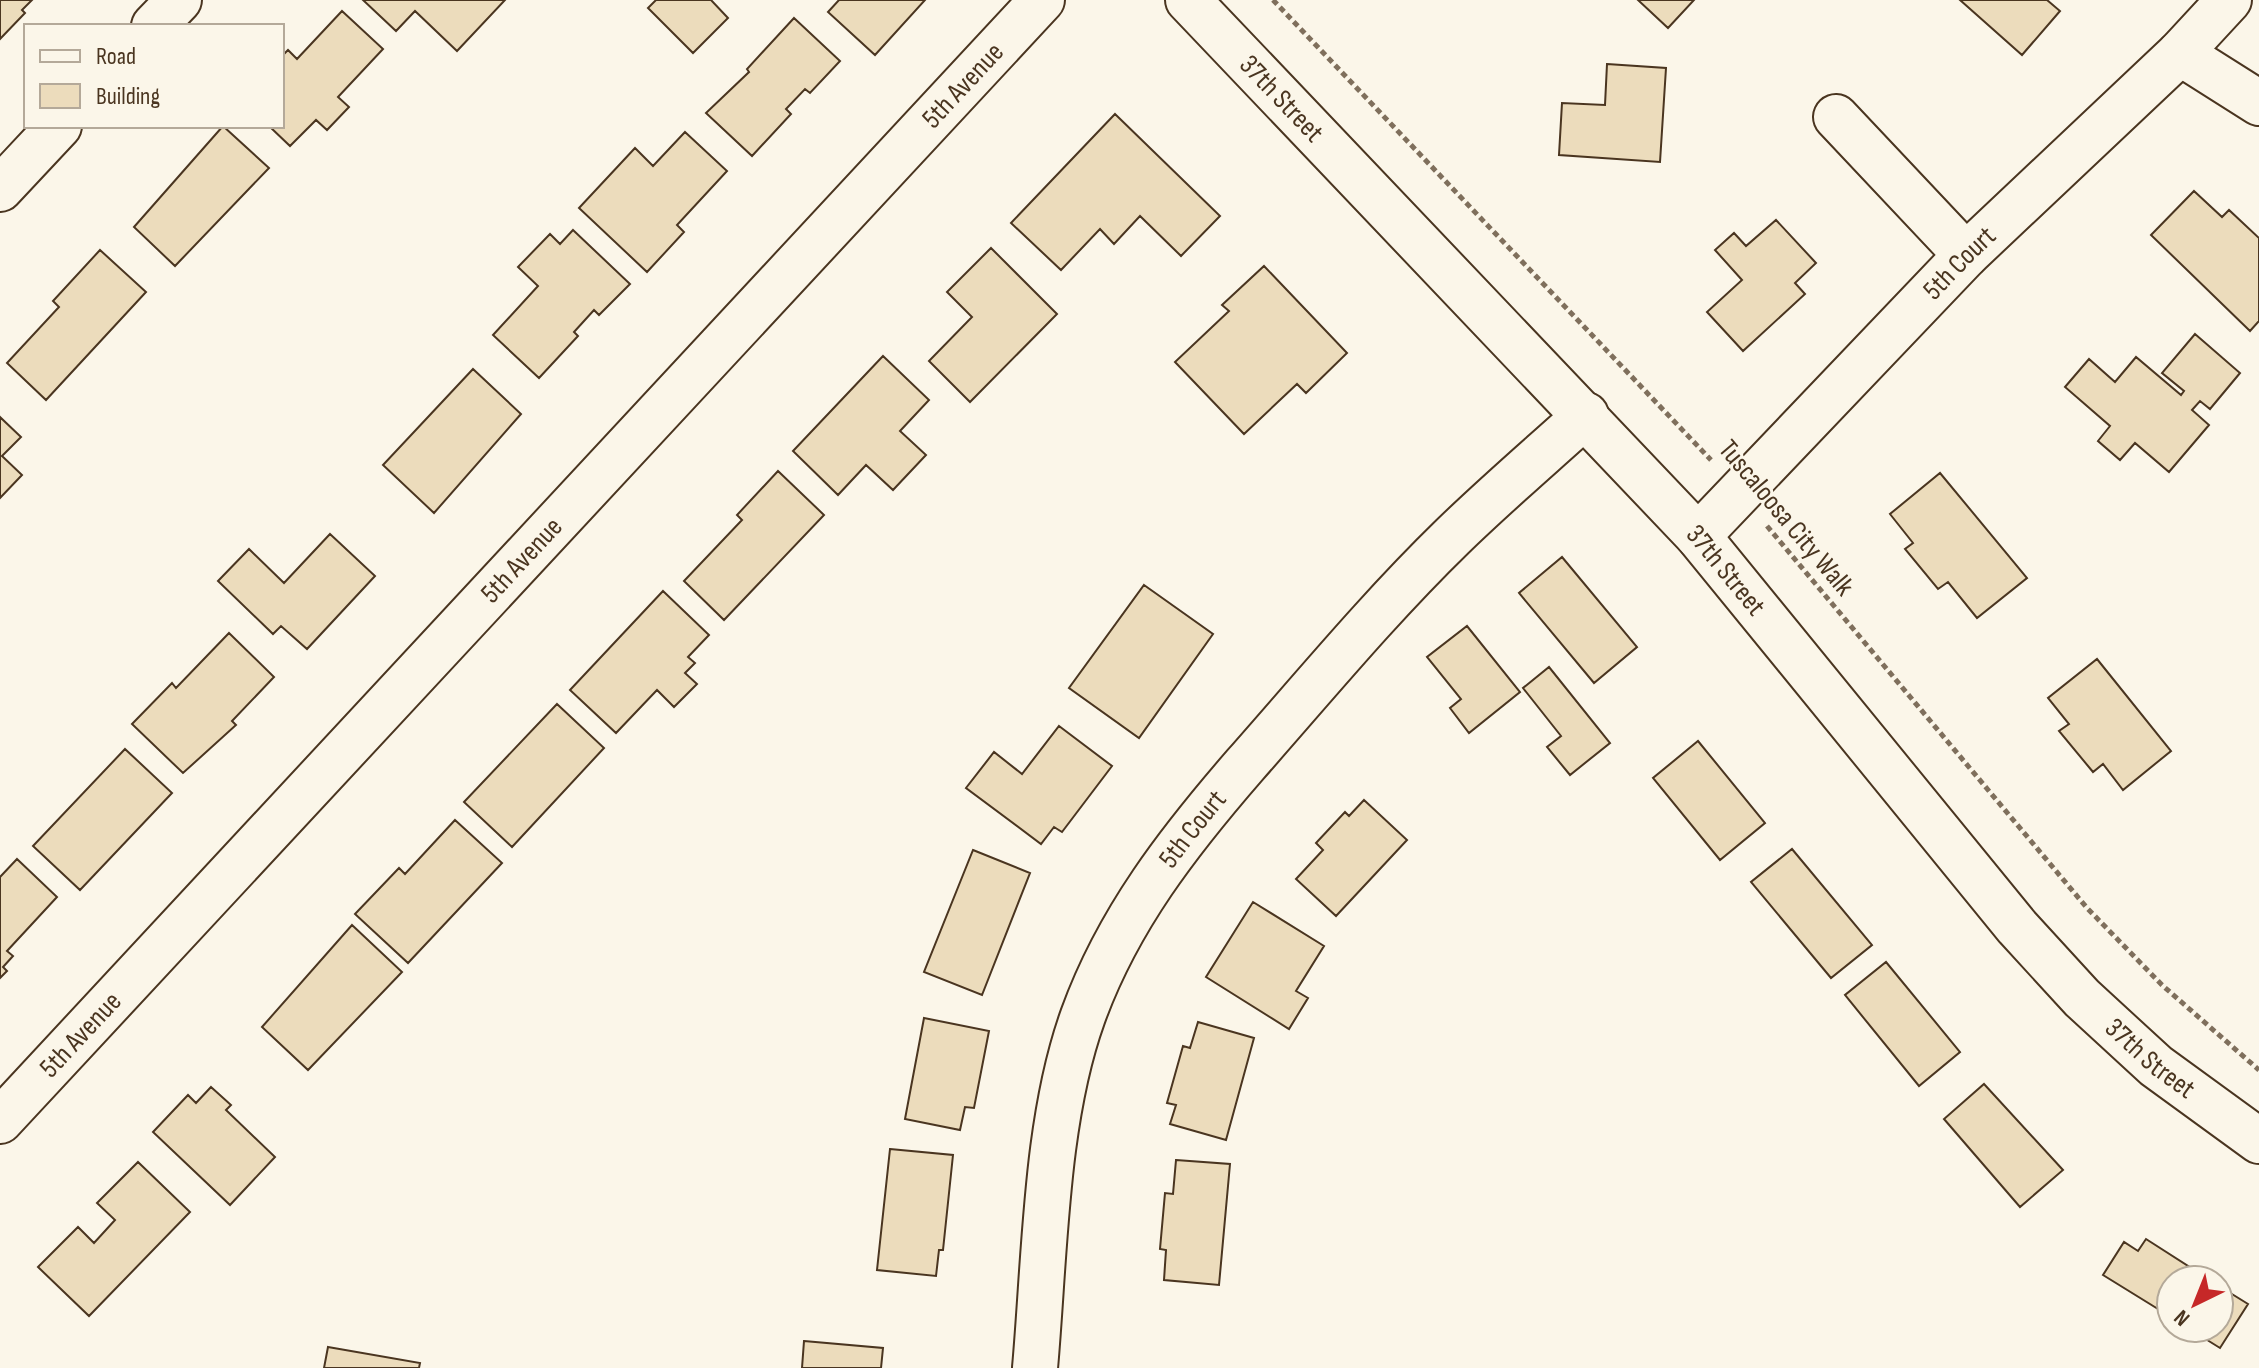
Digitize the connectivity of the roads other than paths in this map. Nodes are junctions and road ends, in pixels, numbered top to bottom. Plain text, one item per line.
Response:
1 (179, 0) edge
2 (1042, 0) edge
3 (1188, 0) edge
4 (2229, 0) edge
5 (156, 24) edge
6 (2180, 53) junction
7 (2259, 103) edge
8 (1836, 117) dead end
9 (57, 128) edge
10 (0, 189) edge
11 (1966, 255) junction
12 (1586, 415) junction
13 (1698, 536) junction
14 (0, 1121) edge
15 (2259, 1141) edge
16 (1035, 1368) edge

1 - 5 street
2 - 14 street, 5th Avenue
3 - 12 street, 37th Street
4 - 6 street, 5th Court
6 - 7 street
6 - 11 street, 5th Court
8 - 11 street
9 - 10 street
11 - 13 street, 5th Court
12 - 13 street, 37th Street
12 - 16 street, 5th Court
13 - 15 street, 37th Street

